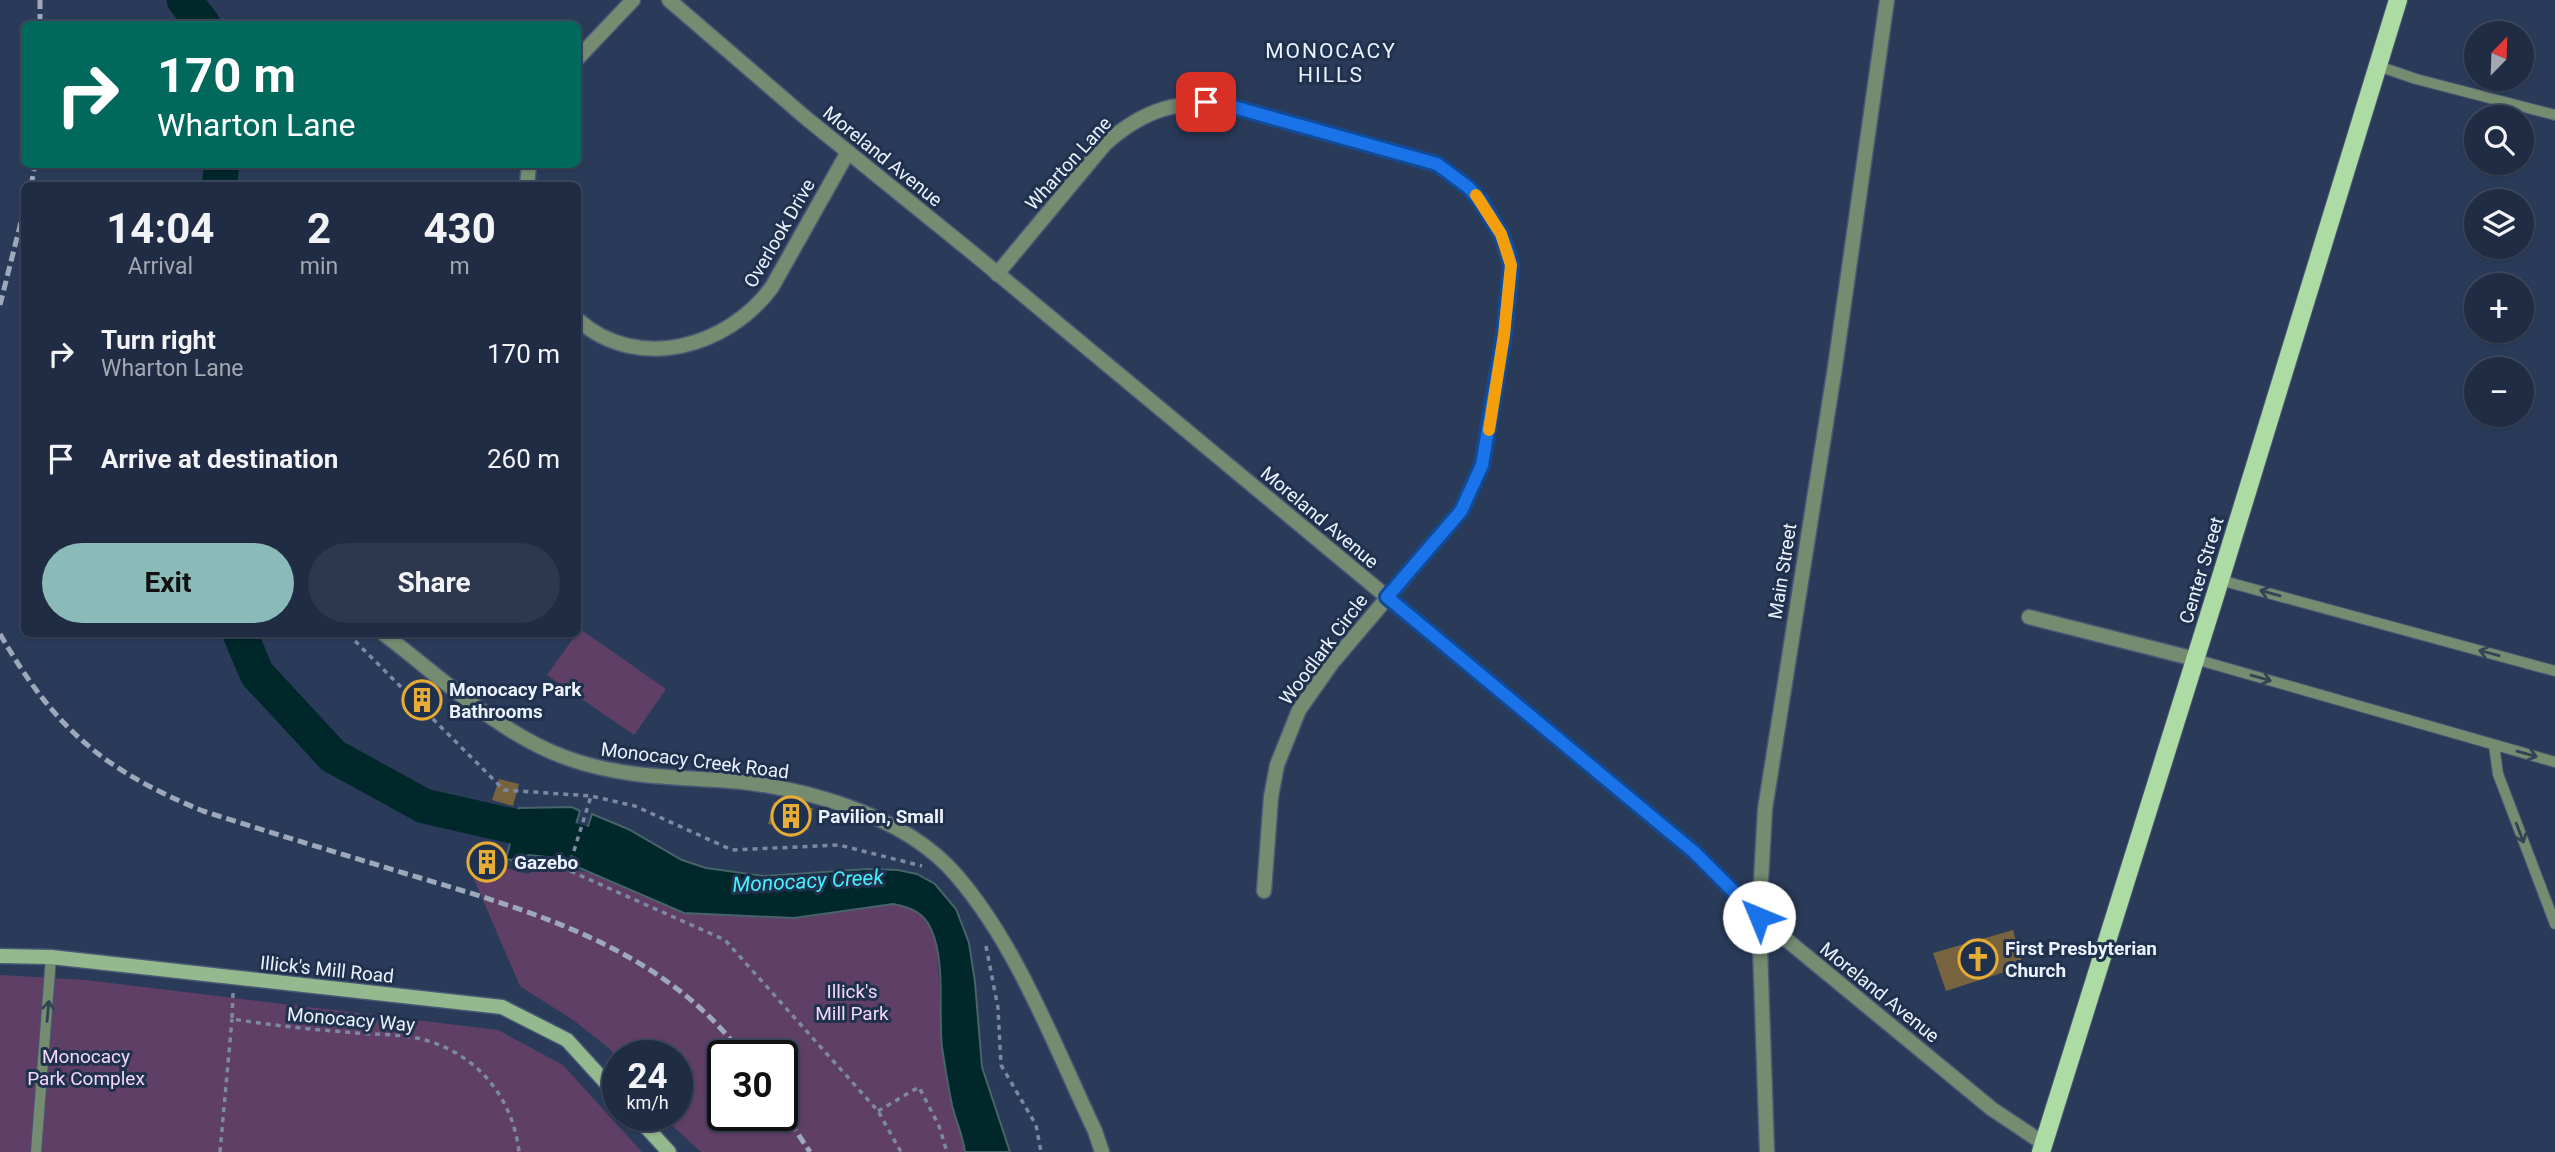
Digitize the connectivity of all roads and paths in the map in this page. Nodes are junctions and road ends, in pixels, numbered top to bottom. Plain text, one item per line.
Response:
1 (633, 0) edge
2 (669, 0) edge
3 (1887, 0) edge
4 (2398, 0) edge
5 (581, 55) edge
6 (2378, 66) junction
7 (2555, 115) edge
8 (848, 152) junction
9 (997, 274) junction
10 (581, 322) edge
11 (2221, 580) junction
12 (1387, 597) junction
13 (2029, 617) dead end
14 (351, 637) edge
15 (388, 637) edge
16 (2195, 659) junction
17 (2555, 671) edge
18 (2494, 744) junction
19 (2555, 762) edge
20 (592, 796) junction
21 (502, 858) dead end
22 (924, 867) dead end
23 (568, 870) junction
24 (1264, 891) dead end
25 (1759, 917) junction
26 (2555, 924) edge
27 (985, 942) dead end
28 (0, 956) edge
29 (51, 957) junction
30 (233, 989) dead end
31 (232, 1019) junction
32 (602, 1078) edge
33 (878, 1111) junction
34 (650, 1131) edge
35 (2042, 1148) edge
36 (36, 1152) edge
37 (220, 1152) edge
38 (519, 1152) edge
39 (669, 1152) edge
40 (901, 1152) edge
41 (947, 1152) edge
42 (1041, 1152) edge
43 (1102, 1152) edge
44 (1767, 1152) edge

1 - 5 street
2 - 8 street, Moreland Avenue
3 - 25 street, Main Street
4 - 6 main road, Center Street
6 - 7 lane
6 - 11 main road, Center Street
8 - 9 street, Moreland Avenue
8 - 10 street, Overlook Drive
9 - 12 street, Moreland Avenue
9 - 12 street, Wharton Lane
11 - 16 main road, Center Street
17 -> 11 lane
12 - 24 street, Woodlark Circle
12 - 25 street, Moreland Avenue
13 - 16 street
14 - 20 path
15 - 43 street, Monocacy Creek Road
16 -> 18 lane
16 - 35 main road, Center Street
18 -> 19 lane
18 -> 26 lane
20 - 22 path
20 - 23 path
21 - 23 path
23 - 33 path
25 - 35 street, Moreland Avenue
25 - 44 street, Main Street
27 - 42 path
28 - 29 street, Illick's Mill Road
29 - 32 street, Illick's Mill Road
36 -> 29 lane
30 - 31 path
31 - 37 path
31 - 38 path, Monocacy Way
33 - 40 path
33 - 41 path
34 - 39 street

